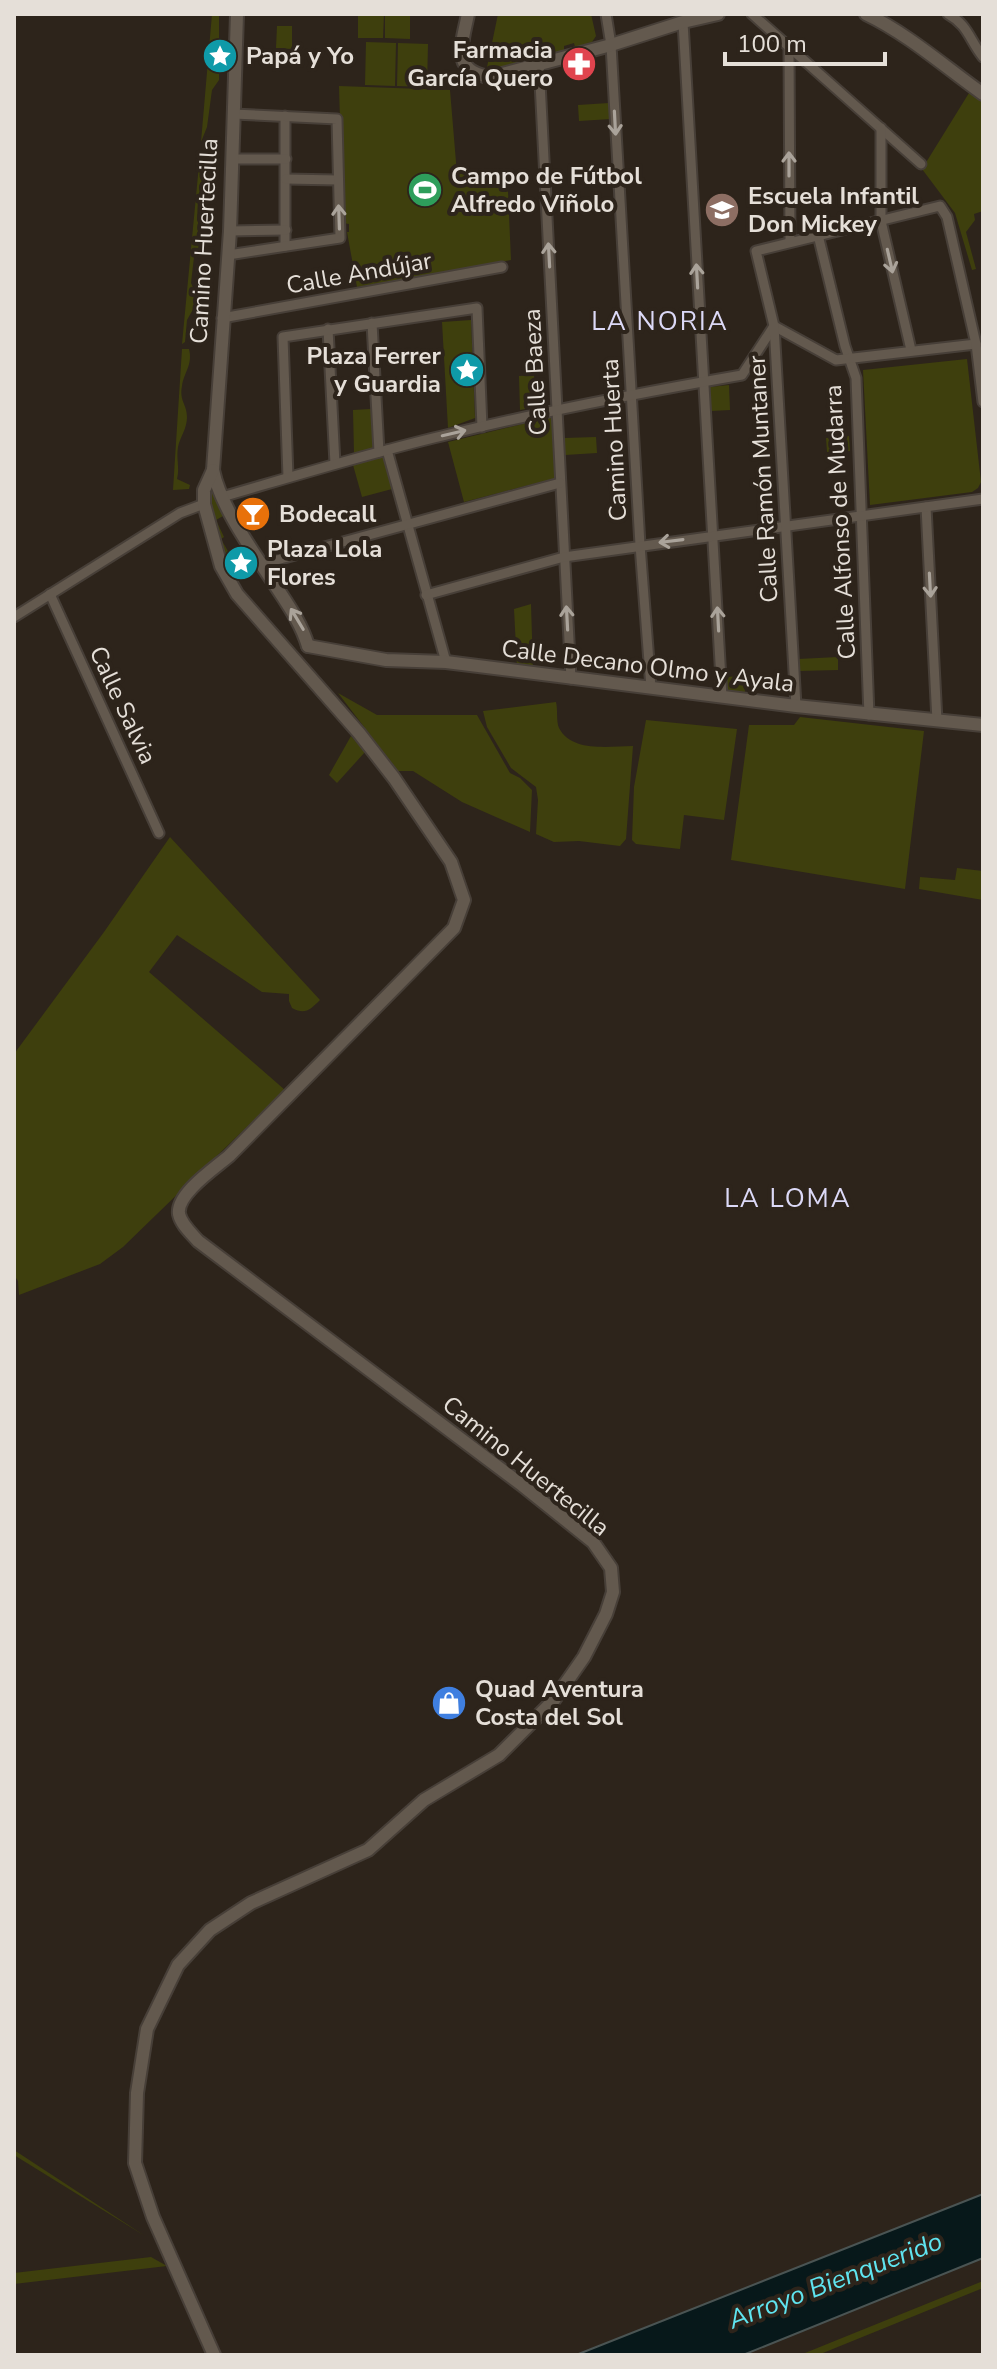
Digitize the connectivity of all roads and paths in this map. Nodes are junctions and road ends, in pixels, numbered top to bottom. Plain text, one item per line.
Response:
1 (237, 14) edge
2 (468, 14) edge
3 (606, 14) edge
4 (718, 14) edge
5 (752, 14) edge
6 (866, 14) edge
7 (948, 14) edge
8 (683, 22) junction
9 (611, 45) junction
10 (789, 47) junction
11 (983, 57) edge
12 (539, 63) junction
13 (983, 94) edge
14 (233, 114) junction
15 (285, 116) junction
16 (881, 128) junction
17 (232, 159) junction
18 (286, 159) junction
19 (921, 164) dead end
20 (286, 179) junction
21 (338, 180) junction
22 (881, 221) junction
23 (286, 230) junction
24 (230, 231) junction
25 (818, 235) junction
26 (790, 242) junction
27 (285, 246) junction
28 (228, 255) junction
29 (502, 267) dead end
30 (222, 318) junction
31 (372, 323) junction
32 (774, 326) junction
33 (328, 329) junction
34 (976, 344) junction
35 (911, 350) junction
36 (849, 359) junction
37 (704, 382) junction
38 (631, 396) junction
39 (983, 402) edge
40 (557, 410) junction
41 (482, 427) junction
42 (383, 451) junction
43 (335, 464) junction
44 (213, 470) junction
45 (288, 477) junction
46 (560, 483) junction
47 (222, 497) junction
48 (983, 499) edge
49 (204, 504) junction
50 (926, 507) junction
51 (860, 516) junction
52 (408, 523) junction
53 (785, 526) junction
54 (713, 536) junction
55 (640, 545) junction
56 (564, 557) junction
57 (262, 564) junction
58 (50, 594) junction
59 (426, 595) junction
60 (14, 617) edge
61 (308, 646) junction
62 (292, 658) junction
63 (446, 662) junction
64 (571, 679) junction
65 (651, 688) junction
66 (722, 697) junction
67 (796, 706) junction
68 (869, 715) junction
69 (937, 721) junction
70 (983, 725) edge
71 (159, 833) dead end
72 (214, 2355) edge

1 - 14 street, Camino Huertecilla
2 - 12 street
3 - 9 street, Camino Huerta
4 - 8 street
5 - 10 street
6 - 13 street
7 - 11 street
8 - 9 street
37 -> 8 street
9 - 12 street
9 -> 38 street, Camino Huerta
10 - 16 street
26 -> 10 street
40 -> 12 street, Calle Baeza
14 - 15 street
14 - 17 street, Camino Huertecilla
15 - 18 street
15 - 21 street
16 - 19 street
16 - 22 street
17 - 18 street
17 - 24 street, Camino Huertecilla
18 - 20 street
20 - 21 street
20 - 23 street
27 -> 21 street
22 - 25 street
22 - 34 street
22 -> 35 street
23 - 24 street
23 - 27 street
24 - 28 street, Camino Huertecilla
25 - 26 street
25 - 36 street, Calle Alfonso de Mudarra
26 - 32 street, Calle Ramón Muntaner
27 - 28 street
28 - 30 street, Camino Huertecilla
29 - 30 street, Calle Andújar
30 - 44 street, Camino Huertecilla
31 - 33 street
31 - 41 street
31 - 42 street
32 - 36 street
32 - 37 street
32 - 53 street, Calle Ramón Muntaner
33 - 43 street
33 - 45 street
34 - 35 street
34 - 39 street
35 - 36 street
36 - 51 street, Calle Alfonso de Mudarra
37 - 38 street
37 - 54 street
38 - 40 street
38 - 55 street, Camino Huerta
40 - 41 street
40 - 46 street, Calle Baeza
42 -> 41 street
42 - 43 street
42 - 52 street
43 - 45 street
44 - 47 street
44 - 49 street
45 - 47 street
46 - 52 street
46 - 56 street, Calle Baeza
47 - 57 street
48 - 50 street
49 - 58 street
49 - 62 street
50 - 51 street
50 -> 69 street
51 - 53 street
51 - 68 street, Calle Alfonso de Mudarra
52 - 57 street
52 - 59 street
53 - 54 street
53 - 67 street, Calle Ramón Muntaner
54 -> 55 street
66 -> 54 street
55 - 56 street
55 - 65 street, Camino Huerta
56 - 59 street
64 -> 56 street, Calle Baeza
61 -> 57 street
58 - 60 street
58 - 71 street, Calle Salvia
59 - 63 street
61 - 62 street
61 - 63 street, Calle Decano Olmo y Ayala
62 - 72 street, Camino Huertecilla
63 - 64 street, Calle Decano Olmo y Ayala
64 - 65 street, Calle Decano Olmo y Ayala
65 - 66 street, Calle Decano Olmo y Ayala
66 - 67 street, Calle Decano Olmo y Ayala
67 - 68 street, Calle Decano Olmo y Ayala
68 - 69 street, Calle Decano Olmo y Ayala
69 - 70 street, Calle Decano Olmo y Ayala

